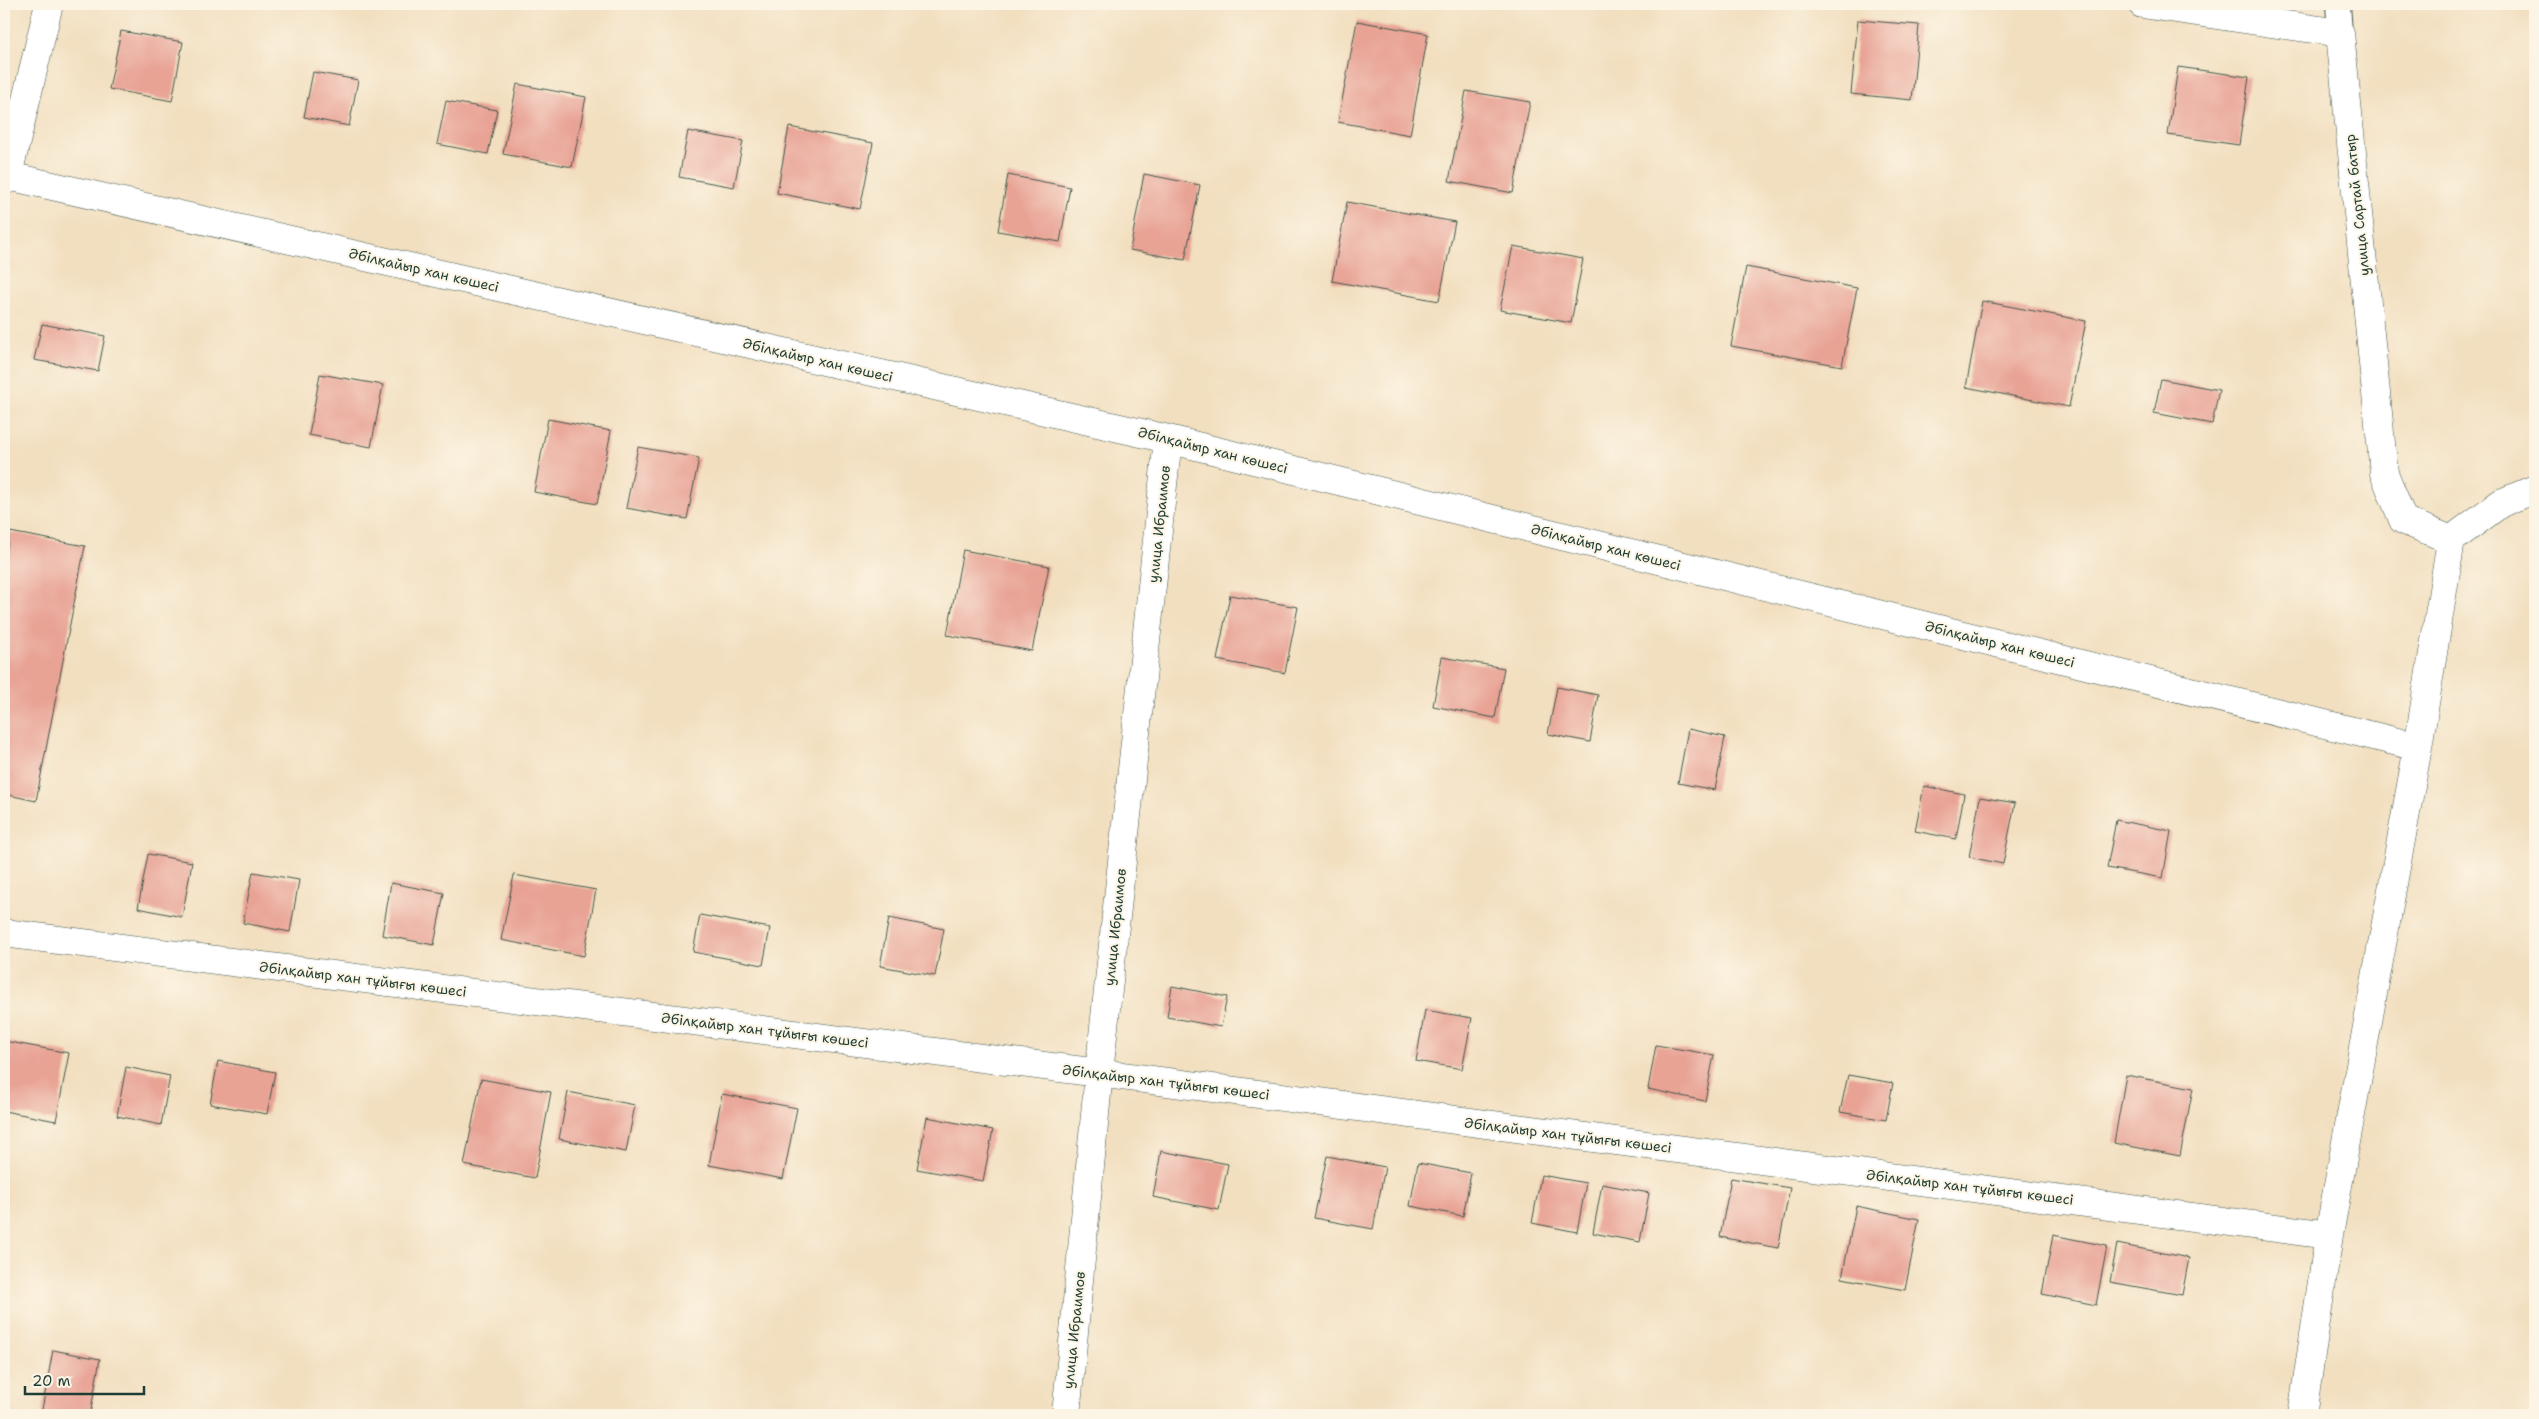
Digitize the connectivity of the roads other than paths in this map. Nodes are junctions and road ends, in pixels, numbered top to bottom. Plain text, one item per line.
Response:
1 (49, 4) edge
2 (2142, 4) edge
3 (2338, 4) edge
4 (2340, 34) junction
5 (5, 177) edge
6 (1168, 439) junction
7 (2535, 489) edge
8 (2451, 540) junction
9 (2418, 747) junction
10 (4, 933) edge
11 (1099, 1073) junction
12 (2329, 1235) junction
13 (1066, 1415) edge
14 (2302, 1415) edge

1 - 5 street
2 - 4 street
3 - 4 lane
4 - 8 street, улица Сартай батыр
5 - 6 street, Әбілқайыр хан көшесі
6 - 9 street, Әбілқайыр хан көшесі
6 - 11 street, улица Ибраимов
7 - 8 street
8 - 9 street
9 - 12 street
10 - 11 street, Әбілқайыр хан тұйығы көшесі
11 - 12 street, Әбілқайыр хан тұйығы көшесі
11 - 13 street, улица Ибраимов
12 - 14 street

